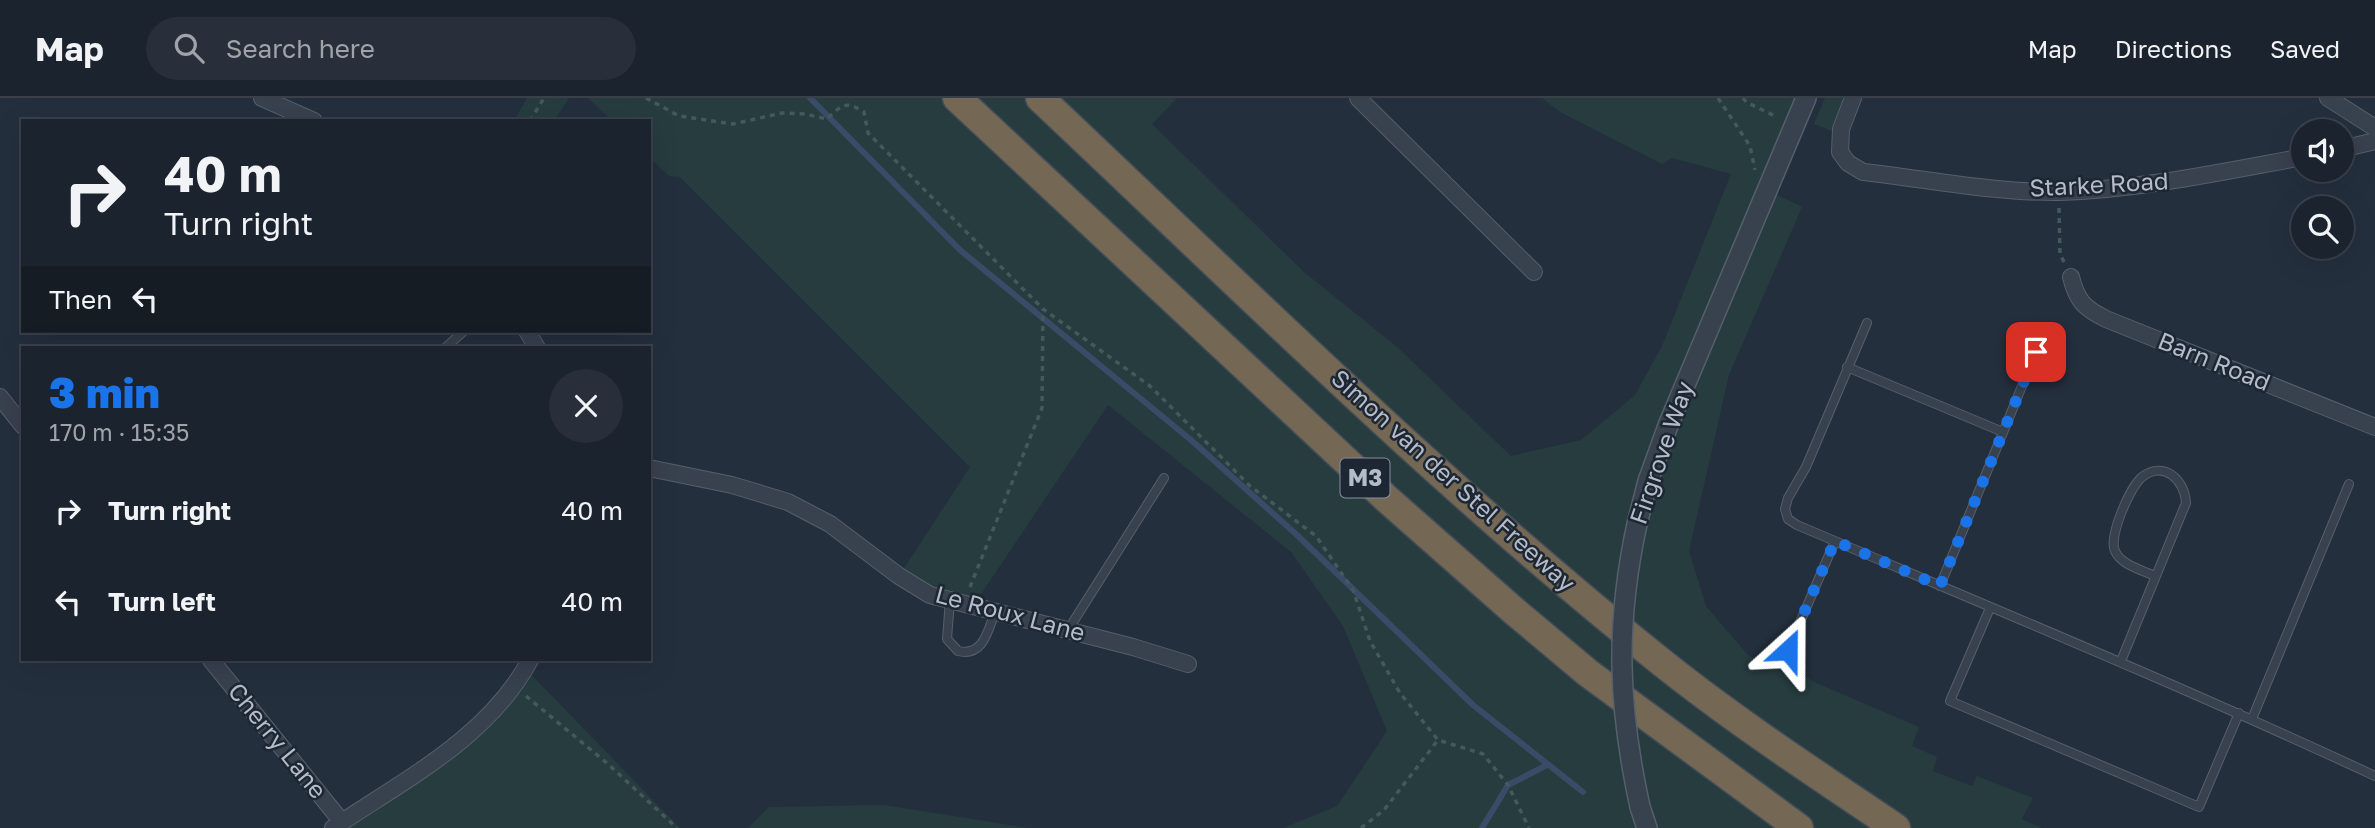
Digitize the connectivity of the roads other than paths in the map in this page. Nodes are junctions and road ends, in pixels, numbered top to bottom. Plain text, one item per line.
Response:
1 (262, 98) edge
2 (957, 98) edge
3 (1040, 98) edge
4 (1358, 98) edge
5 (1806, 98) edge
6 (1853, 98) edge
7 (2328, 98) edge
8 (309, 119) edge
9 (2375, 128) edge
10 (2375, 141) edge
11 (2354, 146) edge
12 (2291, 158) edge
13 (1534, 272) dead end
14 (2071, 277) road end
15 (1867, 323) dead end
16 (462, 333) edge
17 (447, 346) edge
18 (2036, 352) dead end
19 (1847, 368) junction
20 (0, 397) edge
21 (21, 423) edge
22 (2375, 427) edge
23 (2003, 432) junction
24 (651, 468) edge
25 (1164, 478) dead end
26 (2349, 484) dead end
27 (1835, 541) junction
28 (2155, 576) junction
29 (1940, 586) junction
30 (957, 602) junction
31 (1990, 608) junction
32 (995, 612) junction
33 (1068, 630) junction
34 (1788, 650) dead end
35 (212, 661) edge
36 (529, 661) edge
37 (2121, 661) junction
38 (1188, 664) dead end
39 (2239, 713) junction
40 (2252, 719) junction
41 (2375, 776) edge
42 (337, 825) edge
43 (1647, 828) edge
44 (1798, 828) edge
45 (1896, 828) edge

1 - 8 street
2 - 44 highway, M3
3 - 45 highway, Simon van der Stel Freeway / M3
4 - 13 street
5 - 43 street, Firgrove Way, bridge
6 - 12 street, Starke Road
7 - 9 street
10 - 11 street
14 - 22 street, Barn Road
15 - 19 lane
16 - 17 lane
18 - 23 lane
19 - 23 lane
19 - 27 lane
20 - 21 street
23 - 29 lane
24 - 30 street, Le Roux Lane
25 - 33 lane
26 - 40 lane
27 - 29 lane
27 - 34 lane
28 - 28 lane
28 - 37 lane
29 - 31 lane
30 - 32 street, Le Roux Lane
30 - 32 lane
31 - 37 lane
31 - 39 lane
32 - 33 street, Le Roux Lane
33 - 38 street, Le Roux Lane
35 - 42 street, Cherry Lane
36 - 42 street
37 - 39 lane
39 - 40 lane
40 - 41 lane

